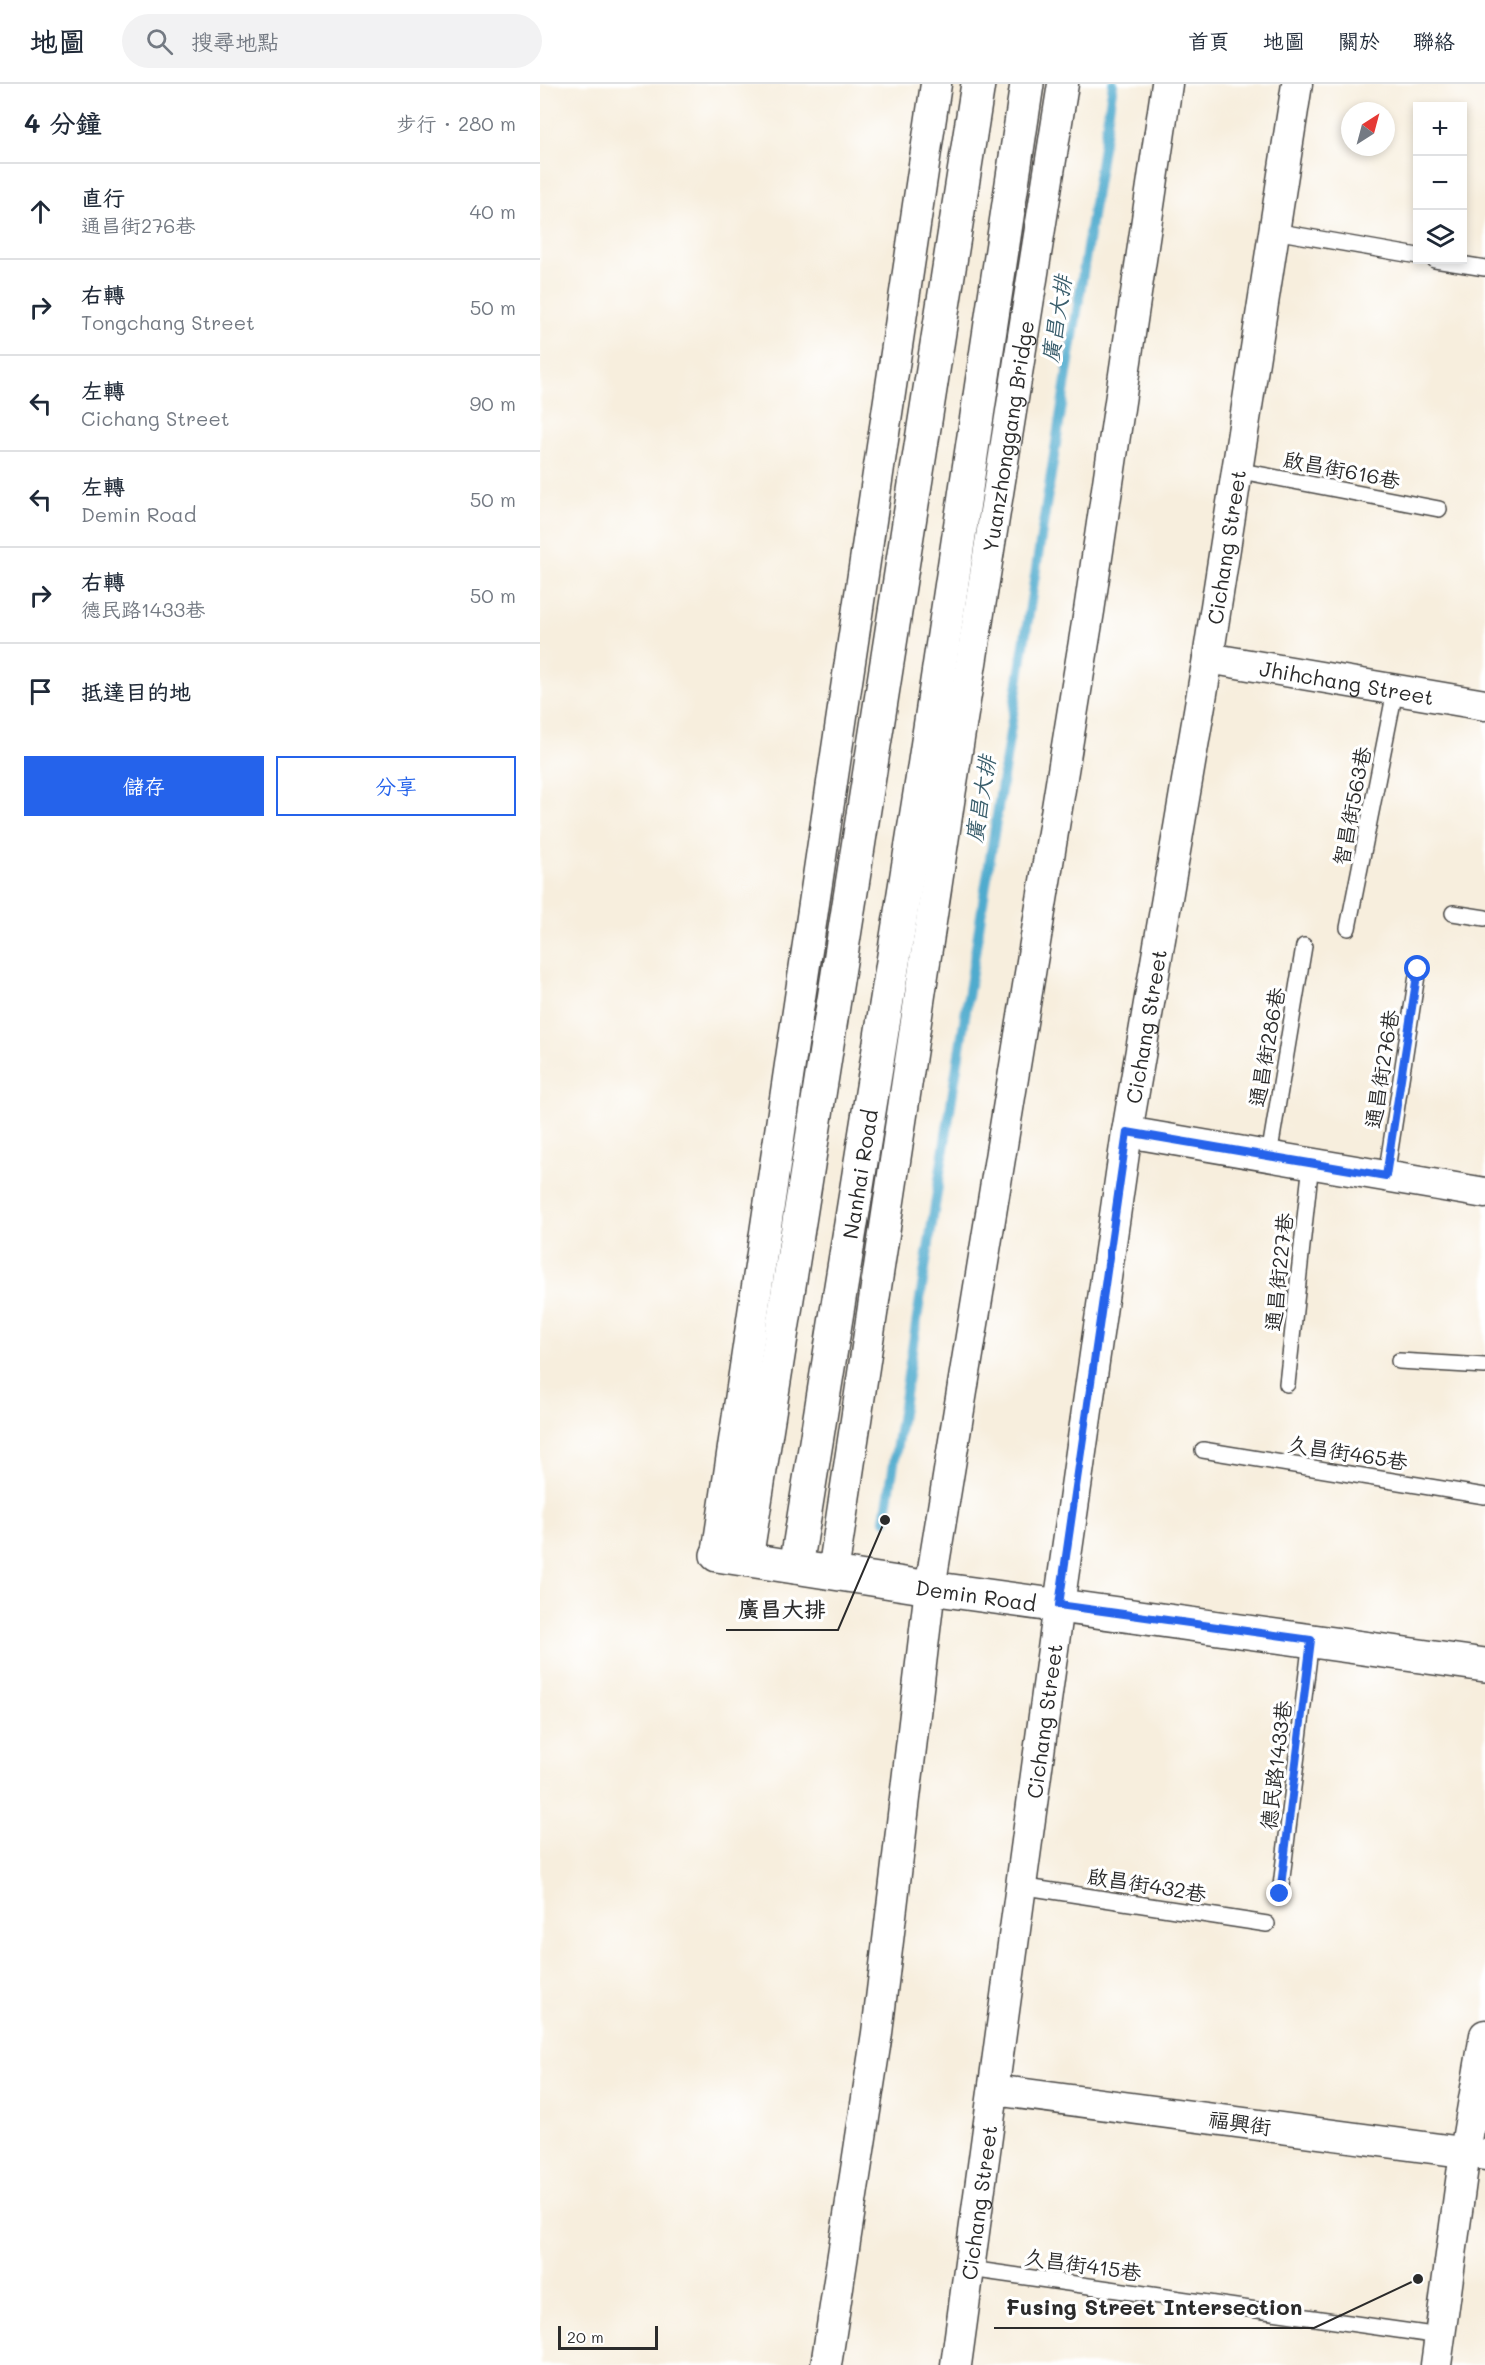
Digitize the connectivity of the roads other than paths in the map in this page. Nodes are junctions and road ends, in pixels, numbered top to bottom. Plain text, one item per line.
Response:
1 (936, 84) edge
2 (978, 84) edge
3 (1027, 84) edge
4 (1063, 84) edge
5 (1167, 84) edge
6 (1297, 84) edge
7 (1274, 231) junction
8 (1413, 255) edge
9 (1460, 264) edge
10 (1485, 268) edge
11 (1236, 470) junction
12 (1439, 509) dead end
13 (1208, 658) junction
14 (1395, 692) junction
15 (1485, 705) edge
16 (937, 785) junction
17 (1453, 913) dead end
18 (1485, 918) edge
19 (1348, 928) dead end
20 (1304, 946) dead end
21 (1418, 969) dead end
22 (1127, 1132) junction
23 (1269, 1156) junction
24 (1311, 1163) junction
25 (1386, 1176) junction
26 (1485, 1193) edge
27 (1399, 1361) dead end
28 (1485, 1366) edge
29 (1287, 1384) dead end
30 (1203, 1450) dead end
31 (1485, 1496) edge
32 (731, 1557) junction
33 (796, 1567) junction
34 (833, 1573) junction
35 (930, 1588) junction
36 (1059, 1605) junction
37 (1311, 1640) junction
38 (1485, 1665) edge
39 (1020, 1886) junction
40 (1280, 1894) dead end
41 (1267, 1924) dead end
42 (1485, 2035) edge
43 (994, 2090) junction
44 (1475, 2153) edge
45 (970, 2269) junction
46 (1438, 2351) edge
47 (826, 2365) edge
48 (956, 2365) edge

1 - 32 street
2 - 32 street
3 - 16 street, Yuanzhonggang Bridge
4 - 16 street, Yuanzhonggang Bridge
5 - 35 street
6 - 7 street, Cichang Street
7 - 8 lane
7 - 11 street, Cichang Street
9 - 10 lane
11 - 12 lane, 啟昌街616巷
11 - 13 street, Cichang Street
13 - 14 street, Jhihchang Street
13 - 22 street, Cichang Street
14 - 15 street, Jhihchang Street
14 - 19 lane, 智昌街563巷
16 - 33 street, Nanhai Road
16 - 34 street, Nanhai Road
17 - 18 lane
20 - 23 lane, 通昌街286巷
21 - 25 lane, 通昌街276巷
22 - 23 street
22 - 36 street, Cichang Street
23 - 24 street
24 - 25 street
24 - 29 lane, 通昌街227巷
25 - 26 street
27 - 28 lane
30 - 31 lane, 久昌街465巷
32 - 33 street, Demin Road
33 - 34 street, Demin Road
34 - 35 street, Demin Road
35 - 36 street, Demin Road
35 - 47 street
36 - 37 street, Demin Road
36 - 39 street, Cichang Street
37 - 38 street, Demin Road
37 - 40 lane, 德民路1433巷
39 - 41 lane, 啟昌街432巷
39 - 43 street, Cichang Street
42 - 44 street
43 - 44 street, 福興街
43 - 45 street, Cichang Street
44 - 46 street
45 - 46 lane, 久昌街415巷
45 - 48 street, Cichang Street

